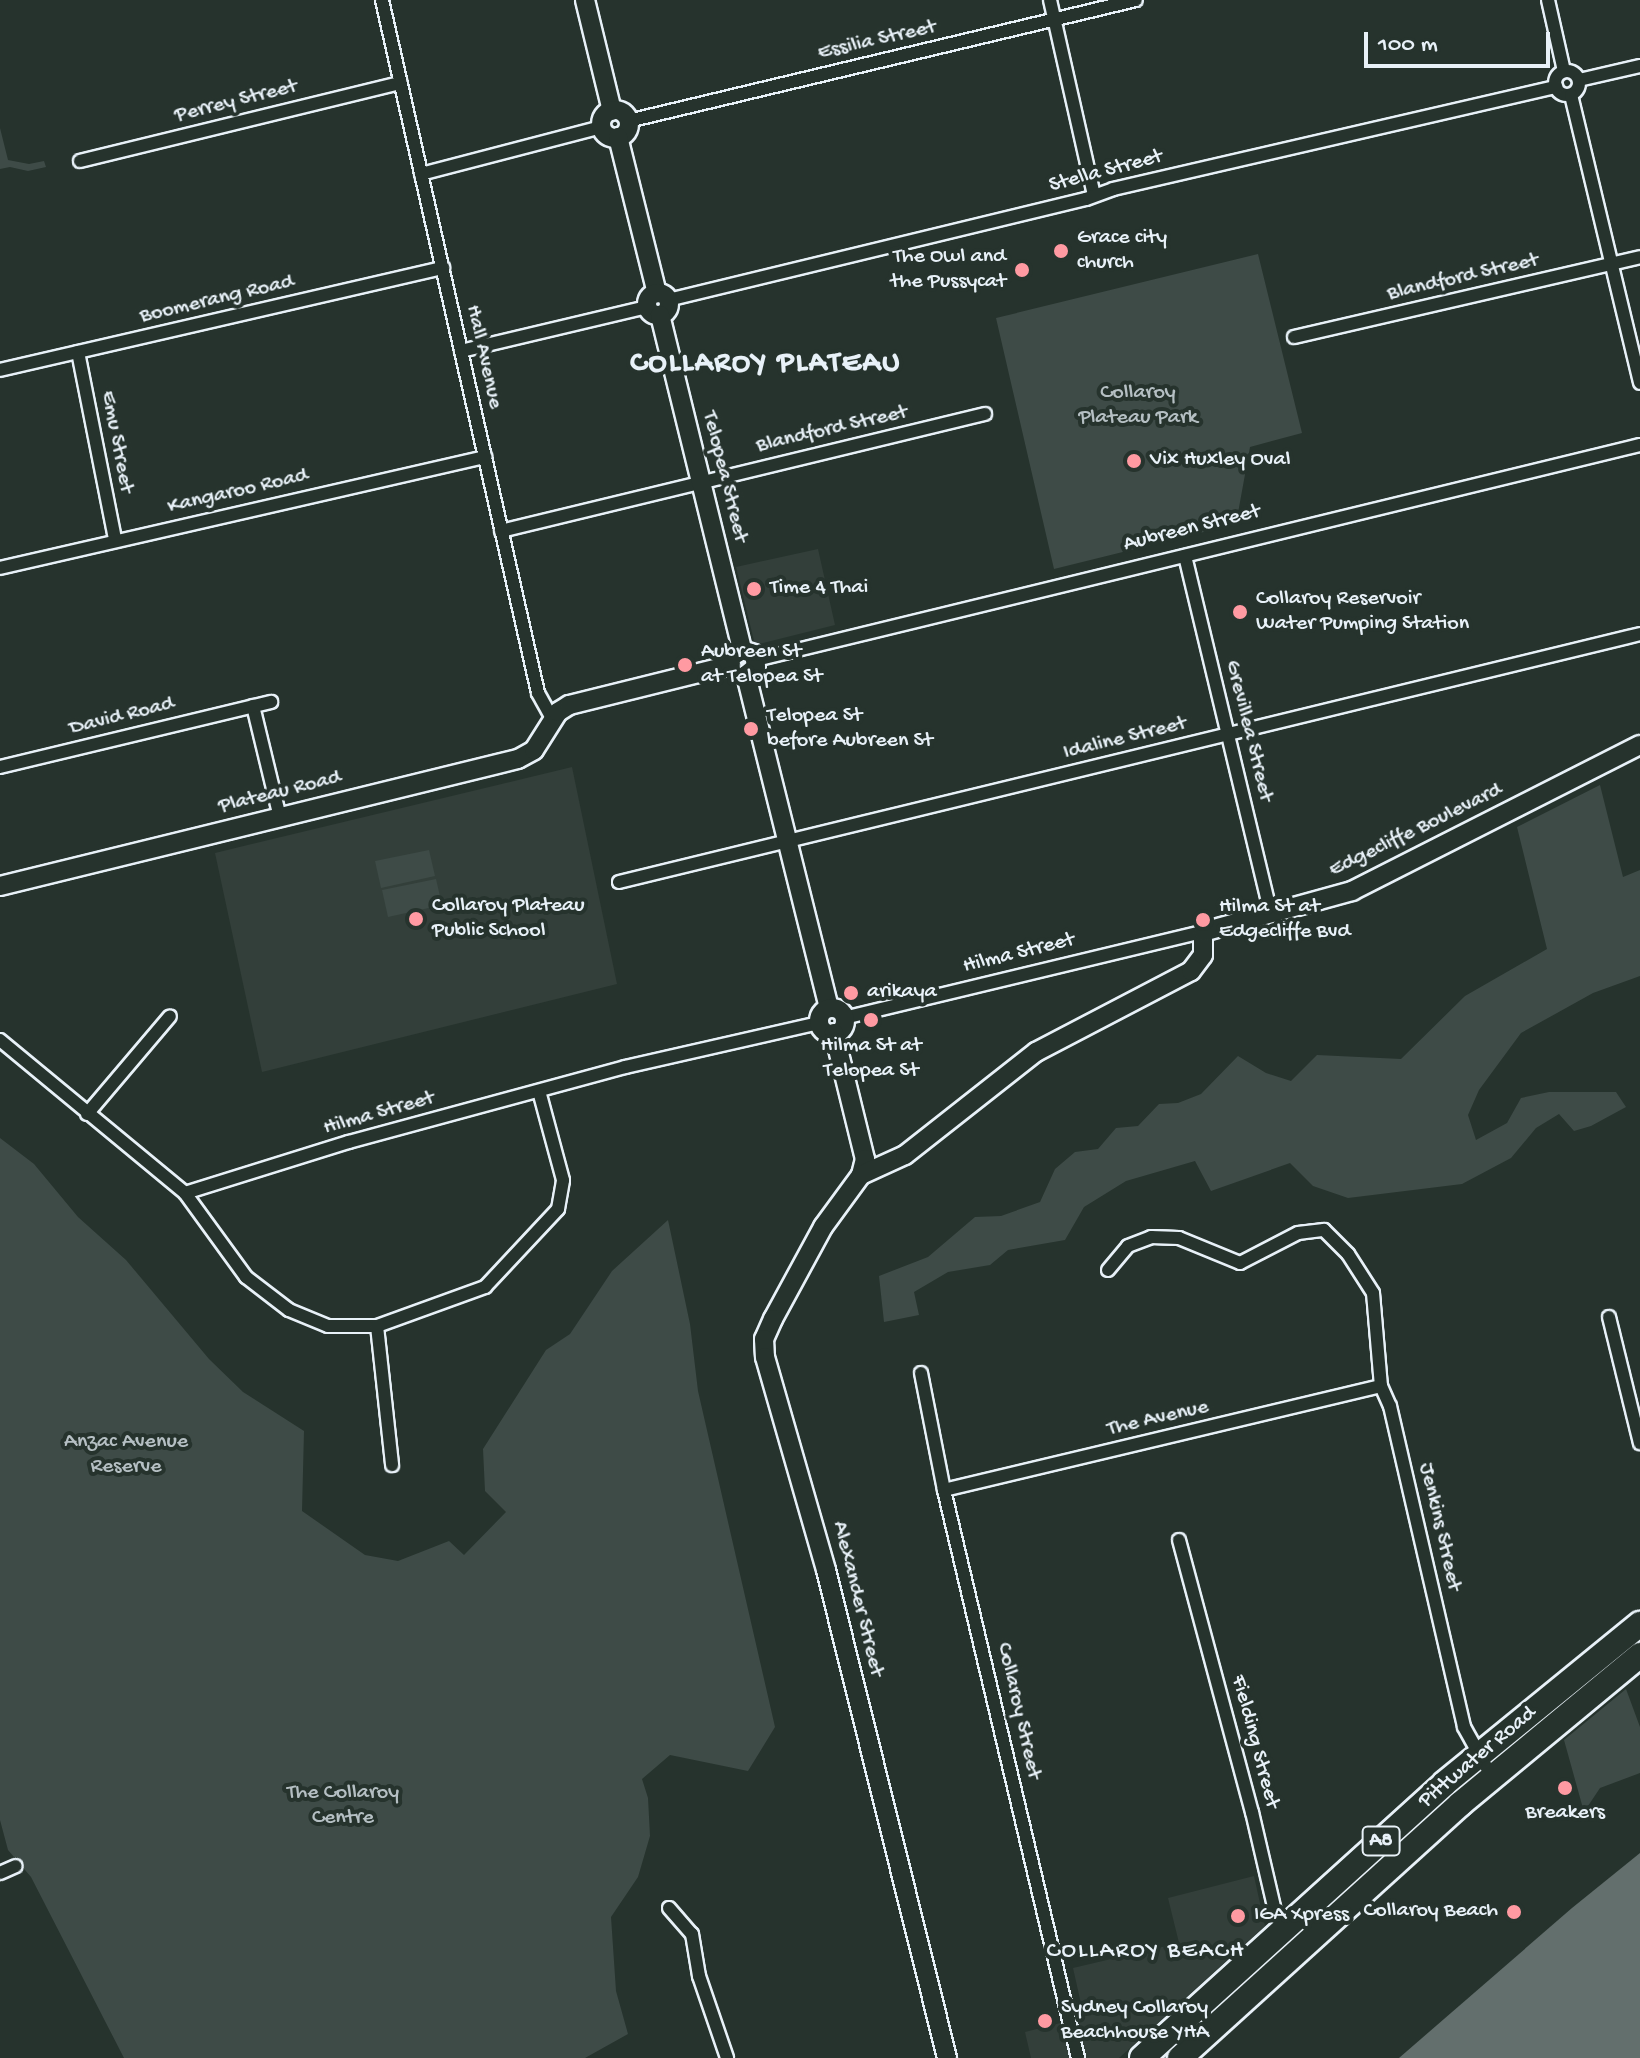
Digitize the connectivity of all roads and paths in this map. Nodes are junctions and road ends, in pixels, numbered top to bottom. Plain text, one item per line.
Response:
1 (382, 0) edge
2 (585, 0) edge
3 (1050, 0) edge
4 (1136, 0) edge
5 (1548, 0) edge
6 (1055, 20) junction
7 (1640, 66) edge
8 (1564, 71) junction
9 (1579, 80) junction
10 (401, 83) junction
11 (1556, 87) junction
12 (1571, 95) junction
13 (620, 123) junction
14 (602, 127) joint
15 (80, 161) dead end
16 (421, 174) junction
17 (1094, 195) junction
18 (1640, 257) edge
19 (1610, 264) junction
20 (443, 268) junction
21 (658, 304) junction
22 (1294, 337) dead end
23 (461, 351) junction
24 (78, 352) junction
25 (0, 370) edge
26 (1640, 383) edge
27 (985, 414) dead end
28 (1640, 445) edge
29 (485, 457) junction
30 (701, 483) junction
31 (501, 531) junction
32 (115, 539) junction
33 (1185, 556) junction
34 (0, 568) edge
35 (1640, 634) edge
36 (744, 662) junction
37 (271, 702) dead end
38 (253, 706) junction
39 (553, 720) junction
40 (1228, 734) junction
41 (1640, 745) edge
42 (0, 767) edge
43 (280, 818) junction
44 (788, 841) junction
45 (619, 882) dead end
46 (0, 886) edge
47 (1271, 915) junction
48 (1203, 932) junction
49 (170, 1016) dead end
50 (832, 1021) junction
51 (0, 1040) edge
52 (539, 1091) junction
53 (87, 1114) junction
54 (861, 1175) junction
55 (185, 1193) junction
56 (1108, 1270) dead end
57 (1609, 1317) dead end
58 (377, 1326) junction
59 (921, 1373) dead end
60 (1381, 1386) junction
61 (1640, 1443) edge
62 (392, 1465) dead end
63 (944, 1490) junction
64 (1179, 1540) dead end
65 (1640, 1624) edge
66 (1640, 1655) edge
67 (1478, 1756) junction
68 (1492, 1777) junction
69 (16, 1866) dead end
70 (0, 1873) edge
71 (669, 1908) dead end
72 (1285, 1929) junction
73 (1298, 1951) junction
74 (727, 2058) edge
75 (947, 2058) edge
76 (1078, 2058) edge
77 (1142, 2058) edge
78 (1180, 2058) edge

1 - 10 street, Hall Avenue
2 - 13 street, Telopea Street
3 - 6 street
4 - 6 street, Essilia Street
5 - 8 street
6 - 13 street, Essilia Street
6 - 17 street
7 - 9 street
8 - 9 street
8 - 11 street
9 - 12 street
10 - 15 street, Perrey Street
10 - 16 street, Hall Avenue
11 - 12 street
11 - 17 street, Stella Street
12 - 19 street
13 - 14 street
13 - 21 street, Telopea Street
14 - 16 street
16 - 20 street, Hall Avenue
17 - 21 street, Stella Street
18 - 19 street, Blandford Street
19 - 22 street, Blandford Street
19 - 26 street
20 - 23 street, Hall Avenue
20 - 24 street, Boomerang Road
21 - 23 street, Stella Street
21 - 30 street, Telopea Street
23 - 29 street, Hall Avenue
24 - 25 street, Boomerang Road
24 - 32 street, Emu Street
27 - 30 street, Blandford Street
28 - 33 street, Aubreen Street
29 - 31 street, Hall Avenue
29 - 32 street, Kangaroo Road
30 - 31 street, Blandford Street
30 - 36 street, Telopea Street
31 - 39 street, Hall Avenue
32 - 34 street, Kangaroo Road
33 - 36 street, Aubreen Street
33 - 40 street, Grevillea Street
35 - 40 street, Idaline Street
36 - 39 street, Aubreen Street
36 - 44 street, Telopea Street
37 - 38 street, David Road
38 - 42 street, David Road
38 - 43 street
39 - 43 street, Plateau Road
40 - 44 street, Idaline Street
40 - 47 street, Grevillea Street
41 - 47 street, Edgecliffe Boulevard
43 - 46 street, Plateau Road
44 - 45 street, Idaline Street
44 - 50 street, Telopea Street
47 - 48 street, Edgecliffe Boulevard
48 - 50 street, Hilma Street
48 - 54 street
49 - 53 street
50 - 52 street, Hilma Street
50 - 54 street, Telopea Street
51 - 53 street
52 - 55 street, Hilma Street
52 - 58 street
53 - 55 street
54 - 75 street, Alexander Street
55 - 58 street
56 - 60 street, Jenkins Street
57 - 61 street
58 - 62 street
59 - 63 street, Collaroy Street
60 - 63 street, The Avenue
60 - 67 street, Jenkins Street
63 - 76 street, Collaroy Street
64 - 72 street, Fielding Street
65 - 67 highway, Pittwater Road / A8
66 - 68 highway, Pittwater Road / A8
67 - 68 street, Jenkins Street
67 - 72 highway, Pittwater Road / A8
68 - 73 highway, Pittwater Road / A8
69 - 70 street
71 - 74 street
72 - 73 street, Fielding Street
72 - 77 highway, Pittwater Road / A8
73 - 78 highway, Pittwater Road / A8

